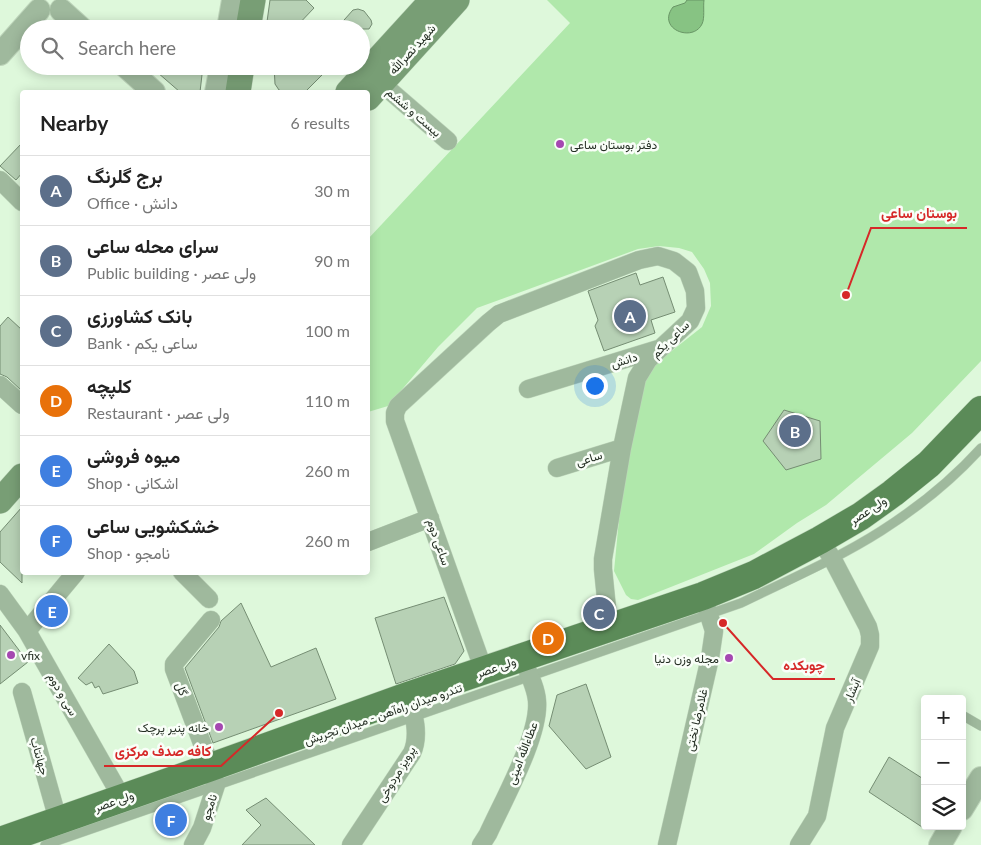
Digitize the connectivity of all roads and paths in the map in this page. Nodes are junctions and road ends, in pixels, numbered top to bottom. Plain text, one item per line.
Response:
1 (233, 0) edge
2 (253, 0) edge
3 (432, 0) edge
4 (457, 0) edge
5 (38, 5) edge
6 (61, 5) edge
7 (26, 20) edge
8 (74, 20) edge
9 (230, 20) edge
10 (250, 20) edge
11 (20, 28) edge
12 (415, 32) junction
13 (0, 54) edge
14 (370, 72) edge
15 (135, 75) edge
16 (219, 75) edge
17 (241, 75) edge
18 (249, 75) edge
19 (367, 75) edge
20 (152, 90) edge
21 (216, 90) edge
22 (238, 90) edge
23 (250, 90) edge
24 (350, 90) edge
25 (374, 91) edge
26 (448, 141) dead end
27 (0, 180) edge
28 (20, 200) edge
29 (661, 348) junction
30 (0, 385) edge
31 (528, 388) dead end
32 (20, 403) edge
33 (981, 410) edge
34 (395, 413) joint
35 (622, 448) junction
36 (981, 448) edge
37 (557, 468) dead end
38 (20, 478) edge
39 (0, 501) edge
40 (430, 518) junction
41 (370, 541) edge
42 (826, 549) junction
43 (74, 575) edge
44 (185, 575) edge
45 (0, 594) edge
46 (209, 599) dead end
47 (707, 605) junction
48 (211, 620) dead end
49 (609, 628) junction
50 (27, 631) junction
51 (526, 668) junction
52 (484, 671) junction
53 (22, 692) dead end
54 (411, 706) junction
55 (966, 717) edge
56 (981, 726) edge
57 (213, 776) junction
58 (981, 780) edge
59 (122, 798) junction
60 (966, 802) edge
61 (58, 820) junction
62 (949, 830) edge
63 (4, 842) edge
64 (46, 845) edge
65 (193, 845) edge
66 (351, 845) edge
67 (481, 845) edge
68 (667, 845) edge
69 (799, 845) edge
70 (940, 845) edge

1 - 9 street
2 - 10 main road
3 - 12 main road, شهید نصرالله
4 - 12 main road, شهید نصرالله
5 - 6 street
5 - 7 street
6 - 8 street
11 - 13 street
12 - 14 main road, شهید نصرالله
12 - 25 main road, شهید نصرالله
15 - 20 street
16 - 21 street
17 - 22 main road
18 - 23 main road
19 - 24 main road, شهید نصرالله
25 - 26 street, بیست و ششم
27 - 28 street
29 - 31 street, دانش
29 - 34 street, ساعی یکم
29 - 35 street, ساعی یکم
30 - 32 street
33 - 42 main road, ولی عصر
34 - 40 street, ساعی دوم
35 - 37 street, ساعی
35 - 49 street, ساعی یکم
36 - 42 lane
38 - 39 main road
40 - 41 street
40 - 52 street, ساعی دوم
42 - 47 main road, ولی عصر
42 - 69 street, آبشار
43 - 50 street
44 - 46 street
45 - 50 street, سی و دوم
47 - 49 main road, ولی عصر
47 - 51 lane, تندرو میدان راه‌آهن - میدان تجریش
47 - 68 street, غلامرضا تختی
48 - 57 street, گل
49 - 51 main road, ولی عصر
50 - 59 street, سی و دوم
51 - 52 main road, ولی عصر
51 - 54 lane, تندرو میدان راه‌آهن - میدان تجریش
51 - 67 street, عطاءالله امینی
52 - 54 main road, ولی عصر
53 - 61 street, جهانتاب
54 - 57 main road, ولی عصر
54 - 66 street, پرویز مردوخی
55 - 56 lane
57 - 59 main road, ولی عصر
57 - 64 lane
57 - 65 street, نامجو
58 - 60 street
59 - 61 main road, ولی عصر
61 - 63 main road, ولی عصر
62 - 70 street

